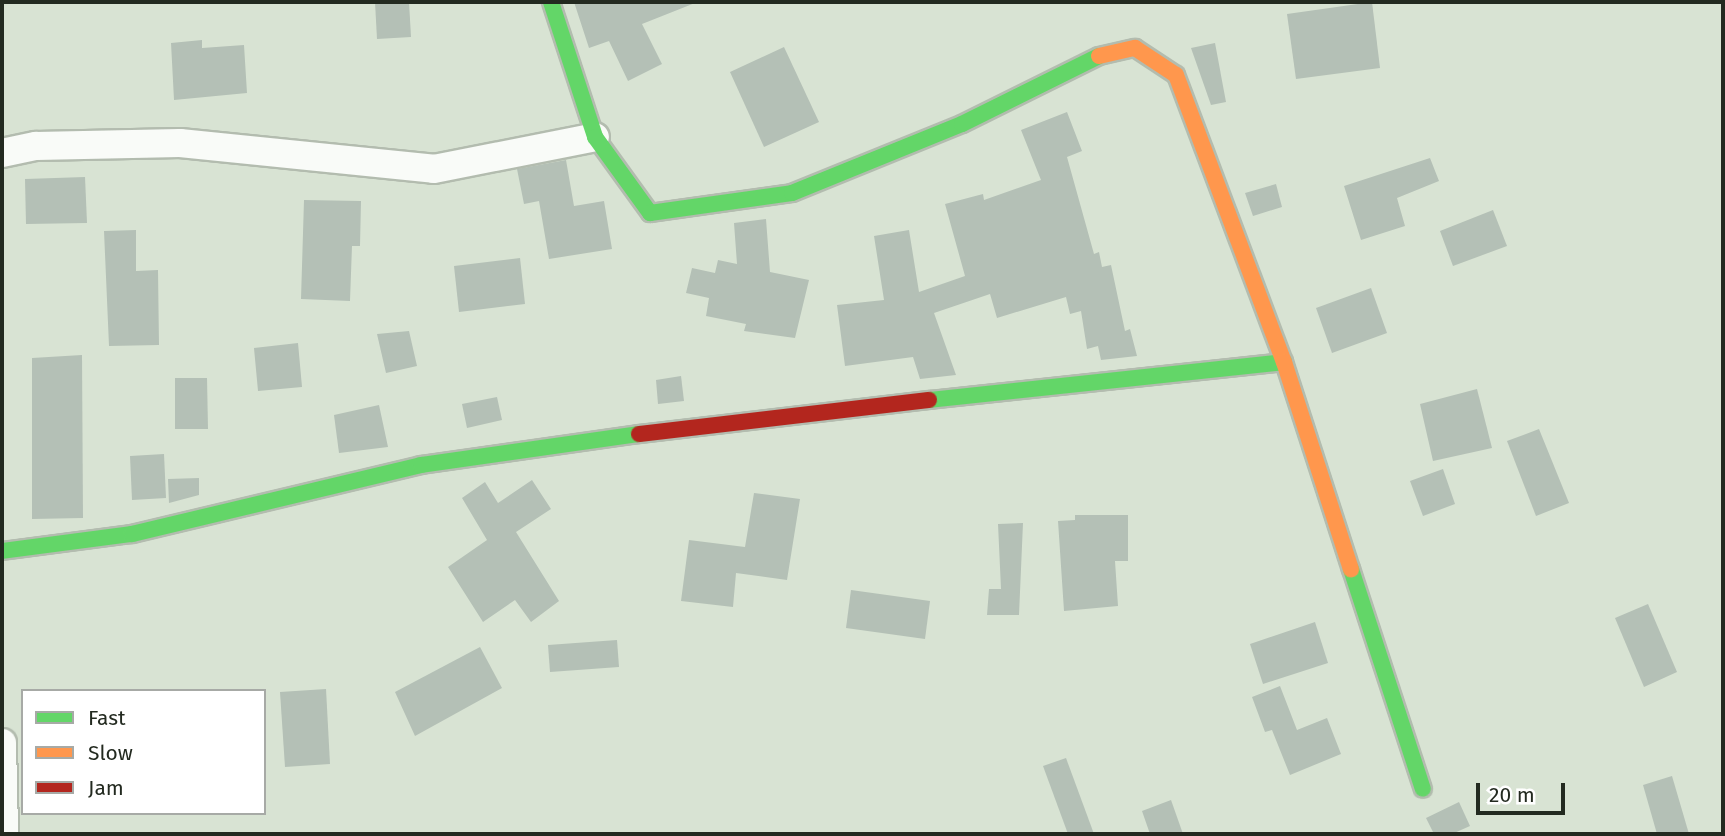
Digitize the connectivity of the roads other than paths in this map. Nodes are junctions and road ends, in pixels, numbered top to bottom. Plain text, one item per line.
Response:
1 (551, 2) edge
2 (595, 137) junction
3 (2, 153) edge
4 (1284, 362) junction
5 (2, 551) edge
6 (2, 743) edge
7 (1423, 789) dead end
8 (4, 834) edge

1 - 2 street
2 - 3 street
2 - 4 street
4 - 5 street
4 - 7 street
6 - 8 street

